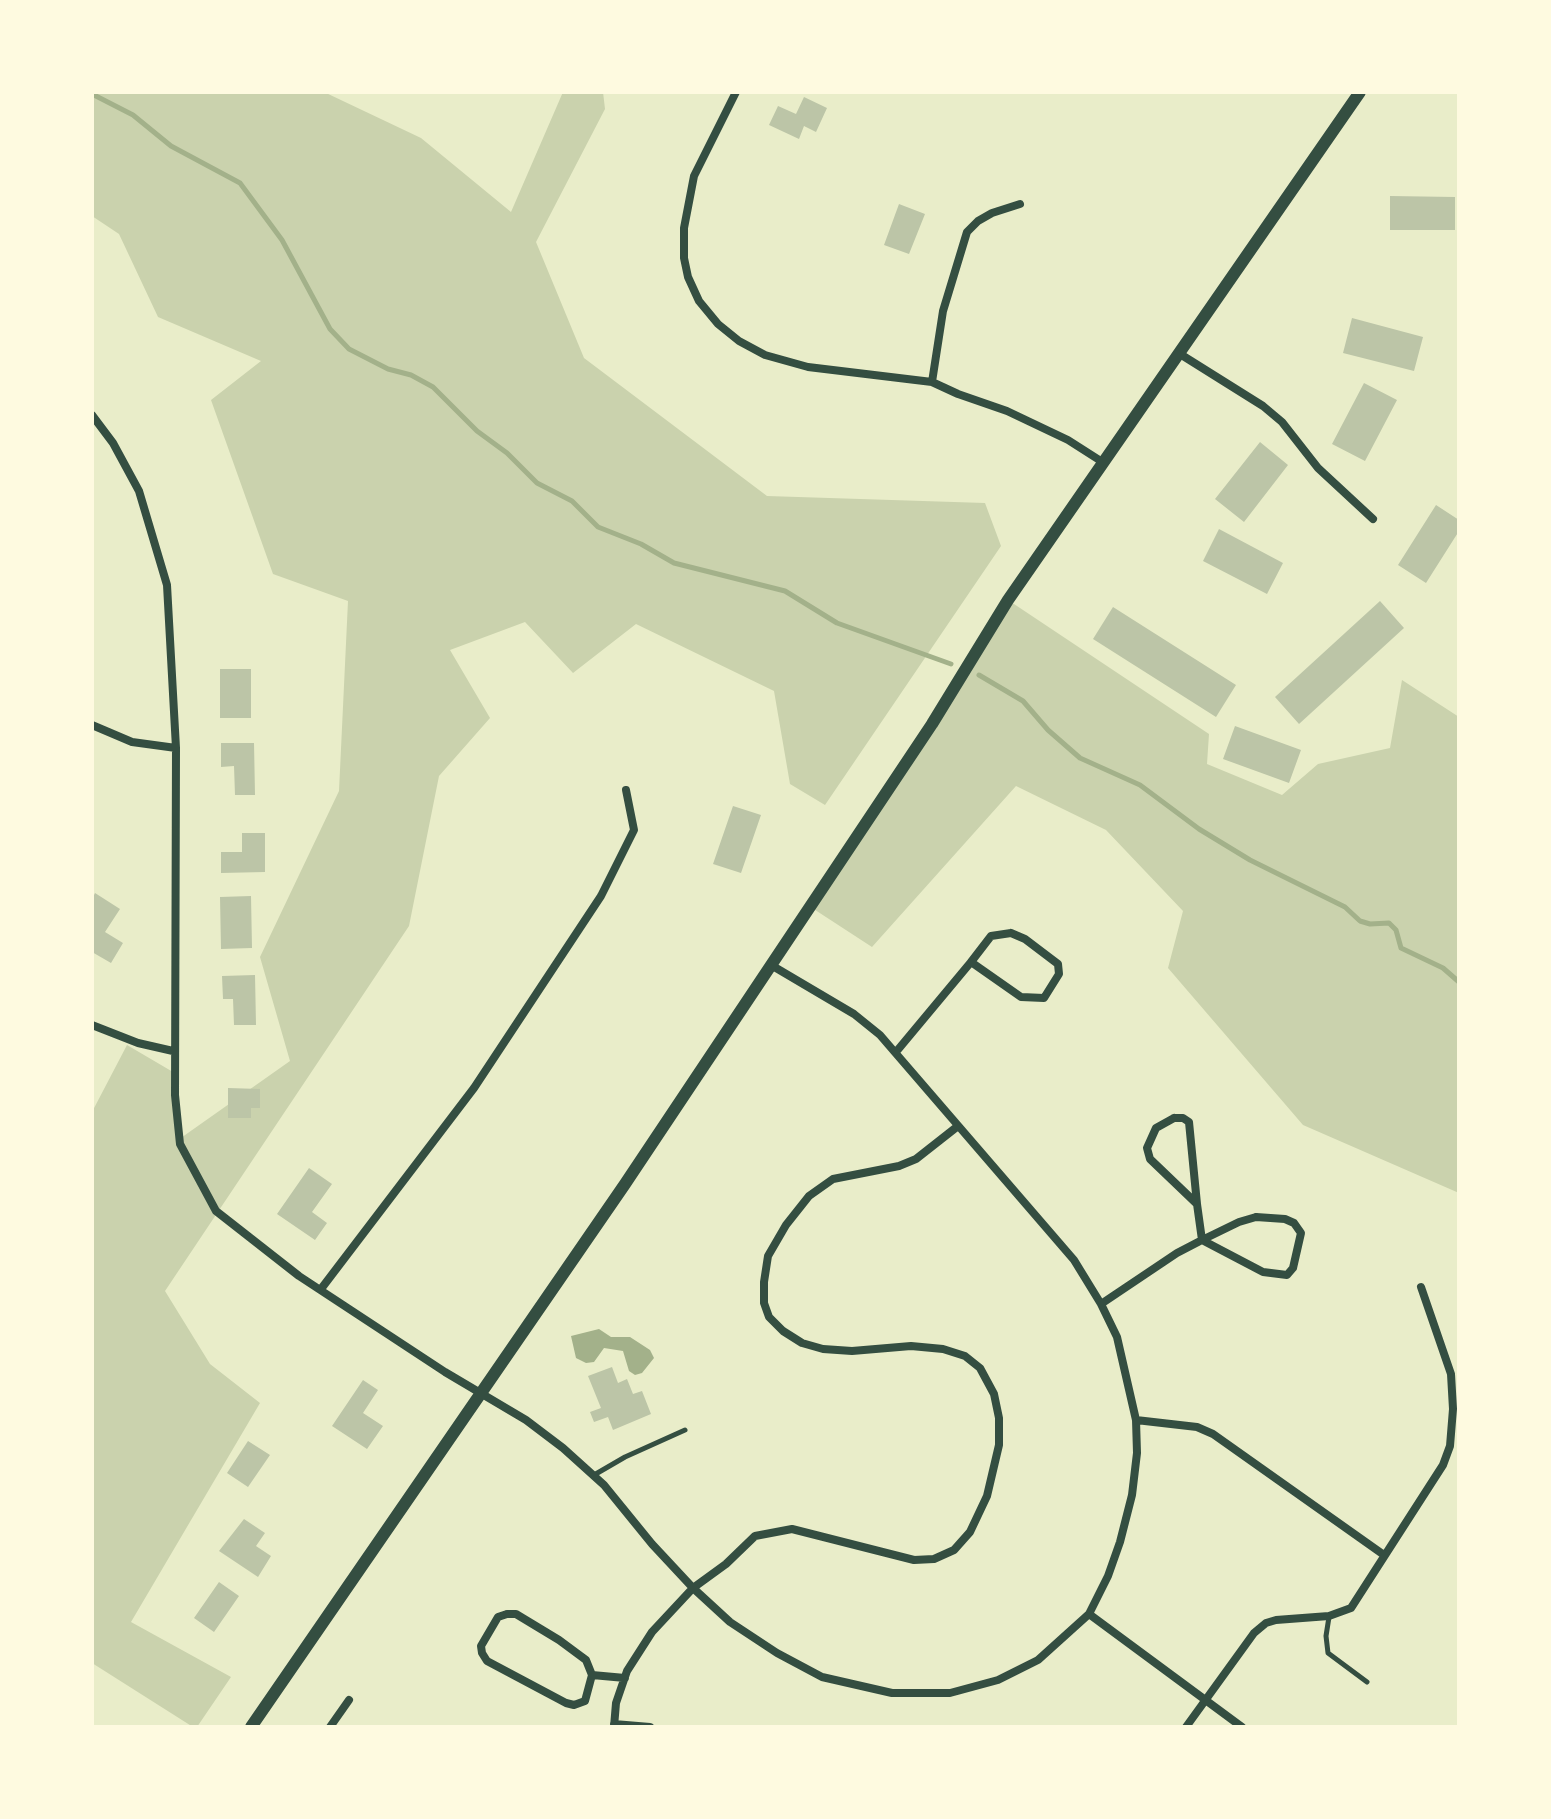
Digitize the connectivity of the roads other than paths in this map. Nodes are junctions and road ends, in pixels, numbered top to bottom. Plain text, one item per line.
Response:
1 (736, 92) edge
2 (1360, 92) edge
3 (1020, 204) dead end
4 (1180, 354) junction
5 (932, 382) junction
6 (92, 415) edge
7 (1104, 463) junction
8 (1373, 519) dead end
9 (92, 725) edge
10 (176, 748) junction
11 (626, 790) dead end
12 (971, 962) junction
13 (771, 965) junction
14 (92, 1025) edge
15 (173, 1051) junction
16 (896, 1052) junction
17 (958, 1126) junction
18 (1197, 1204) junction
19 (1202, 1240) junction
20 (1421, 1287) dead end
21 (321, 1289) junction
22 (1101, 1304) junction
23 (482, 1394) junction
24 (1136, 1420) junction
25 (685, 1430) dead end
26 (594, 1475) junction
27 (1384, 1555) junction
28 (693, 1588) junction
29 (1089, 1614) junction
30 (1329, 1616) junction
31 (592, 1675) junction
32 (625, 1678) junction
33 (1367, 1682) dead end
34 (349, 1700) dead end
35 (1206, 1701) junction
36 (614, 1725) edge
37 (251, 1727) edge
38 (330, 1727) edge
39 (650, 1727) edge
40 (1186, 1727) edge
41 (1242, 1727) edge

1 - 5 street
2 - 4 street
3 - 5 street
4 - 7 street
4 - 8 street
5 - 7 street
6 - 10 street
7 - 13 street
9 - 10 street
10 - 15 street
11 - 21 street
12 - 12 street
12 - 16 street
13 - 16 street
13 - 23 street
14 - 15 street
15 - 21 street
16 - 17 street
17 - 22 street
17 - 28 street
18 - 18 street
18 - 19 street
19 - 19 street
19 - 22 street
20 - 27 street
21 - 23 street
22 - 24 street
23 - 26 street
23 - 37 street
24 - 27 street
24 - 29 street
25 - 26 lane
26 - 28 street
27 - 30 street
28 - 29 street
28 - 32 street
29 - 35 street
30 - 33 lane
30 - 35 street
31 - 31 street
31 - 32 street
32 - 36 street
34 - 38 street
35 - 40 street
35 - 41 street
36 - 39 street

